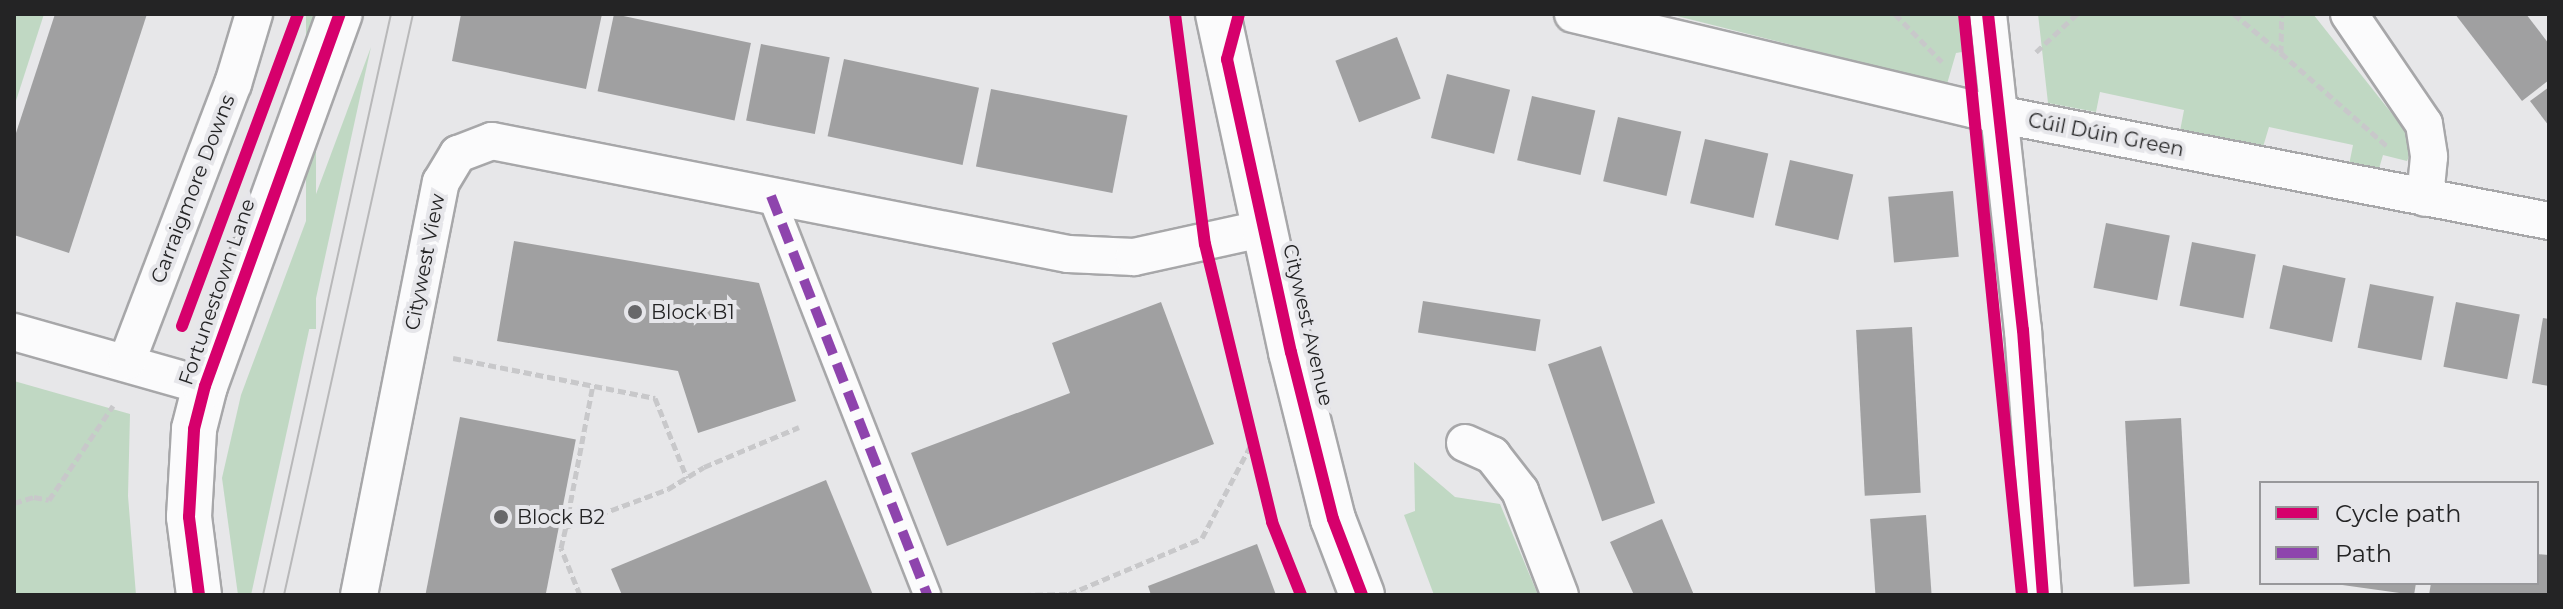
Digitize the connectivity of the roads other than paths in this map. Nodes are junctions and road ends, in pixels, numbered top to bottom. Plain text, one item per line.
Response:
1 (254, 14) edge
2 (340, 14) edge
3 (1218, 14) edge
4 (1573, 14) edge
5 (1988, 14) edge
6 (2349, 14) edge
7 (1998, 114) junction
8 (771, 196) junction
9 (2425, 198) junction
10 (2549, 221) edge
11 (1266, 228) junction
12 (14, 332) edge
13 (127, 361) junction
14 (205, 386) junction
15 (1465, 443) dead end
16 (199, 595) edge
17 (359, 595) edge
18 (927, 595) edge
19 (1362, 595) edge
20 (1560, 595) edge
21 (2043, 595) edge

1 - 13 street, Carraigmore Downs
2 - 14 street, Fortunestown Lane
3 - 11 street, Citywest Avenue
4 - 7 street, Cúil Dúin Green
5 - 7 street
6 - 9 street
7 - 9 street, Cúil Dúin Green
7 - 21 street
8 - 11 street, Citywest View
8 - 17 street, Citywest View
8 - 18 street
9 - 10 street, Cúil Dúin Green
11 - 19 street, Citywest Avenue
12 - 13 street
13 - 14 street
14 - 16 street, Fortunestown Lane
15 - 20 street

